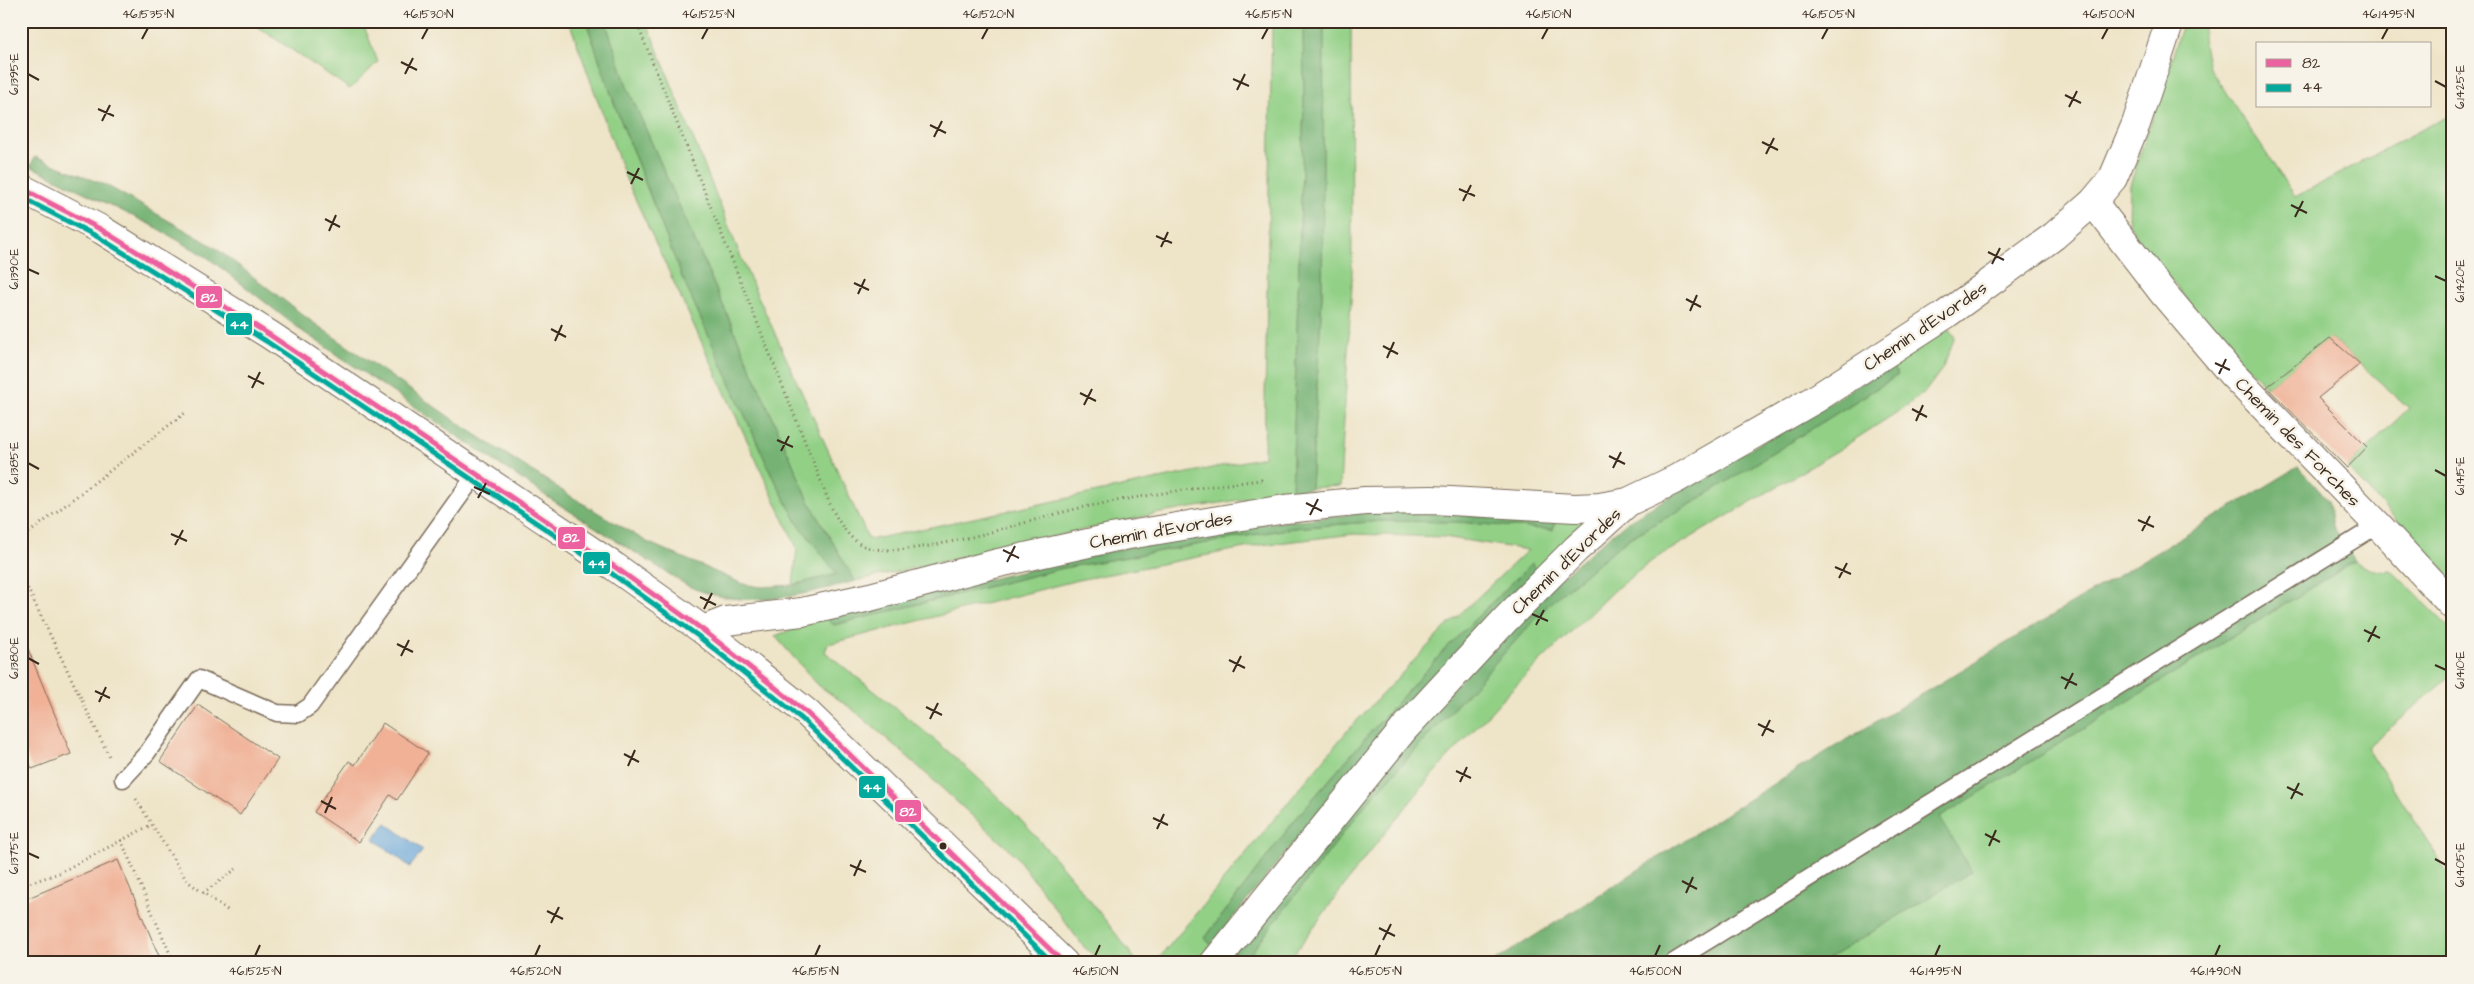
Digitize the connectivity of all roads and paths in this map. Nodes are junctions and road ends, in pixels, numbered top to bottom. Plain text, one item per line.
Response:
1 (636, 21) edge
2 (2170, 21) edge
3 (21, 188) edge
4 (2093, 202) junction
5 (185, 414) dead end
6 (476, 474) junction
7 (1628, 502) junction
8 (1285, 509) junction
9 (2378, 525) junction
10 (21, 539) edge
11 (21, 575) edge
12 (2453, 606) edge
13 (703, 630) junction
14 (123, 779) junction
15 (151, 825) junction
16 (121, 840) junction
17 (236, 869) dead end
18 (21, 886) edge
19 (203, 893) junction
20 (230, 912) dead end
21 (174, 963) edge
22 (1064, 963) edge
23 (1214, 963) edge
24 (1672, 963) edge

1 - 8 path
2 - 4 street, Chemin d'Evordes
3 - 6 street
4 - 7 street, Chemin d'Evordes
4 - 9 street, Chemin des Forches
5 - 10 path
6 - 13 street
6 - 14 lane
7 - 8 street, Chemin d'Evordes
7 - 23 street, Chemin d'Evordes
8 - 13 street, Chemin d'Evordes
9 - 12 street, Chemin des Forches
9 - 24 lane
11 - 14 path
13 - 22 street
14 - 15 path
15 - 16 path
15 - 19 path
16 - 18 path
16 - 21 path
17 - 19 path
19 - 20 path

